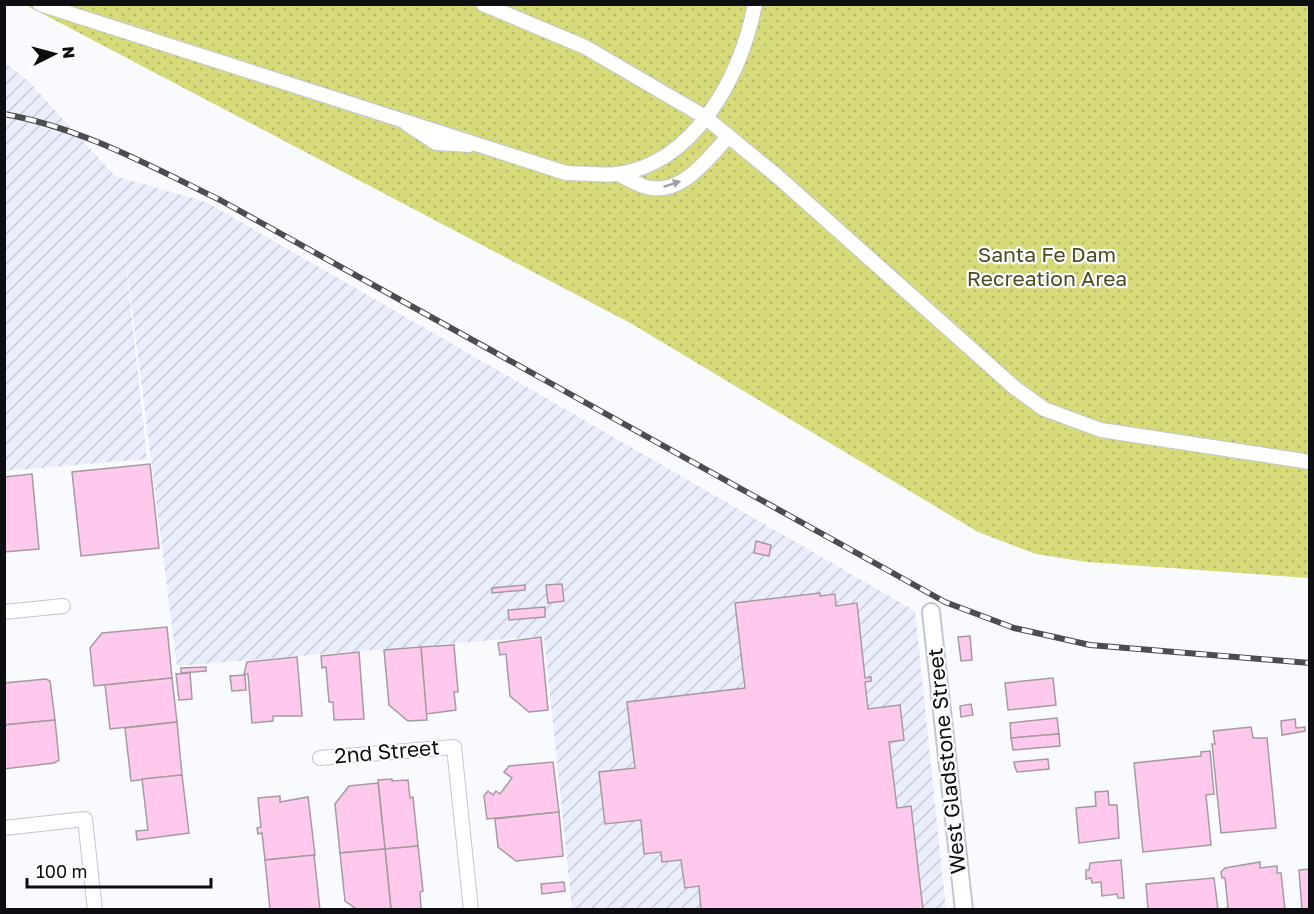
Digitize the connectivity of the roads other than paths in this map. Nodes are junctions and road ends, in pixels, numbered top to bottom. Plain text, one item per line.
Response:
1 (40, 4) edge
2 (483, 4) edge
3 (755, 4) edge
4 (705, 117) junction
5 (729, 136) junction
6 (618, 174) junction
7 (1310, 462) edge
8 (63, 606) dead end
9 (4, 612) edge
10 (931, 612) dead end
11 (320, 758) dead end
12 (4, 828) edge
13 (95, 909) edge
14 (471, 909) edge
15 (964, 909) edge

1 - 6 street
2 - 4 street
3 - 4 street
4 - 5 street
4 - 6 street
6 -> 5 street
5 - 7 street
8 - 9 street
10 - 15 street, West Gladstone Street
11 - 14 street, 2nd Street
12 - 13 street

